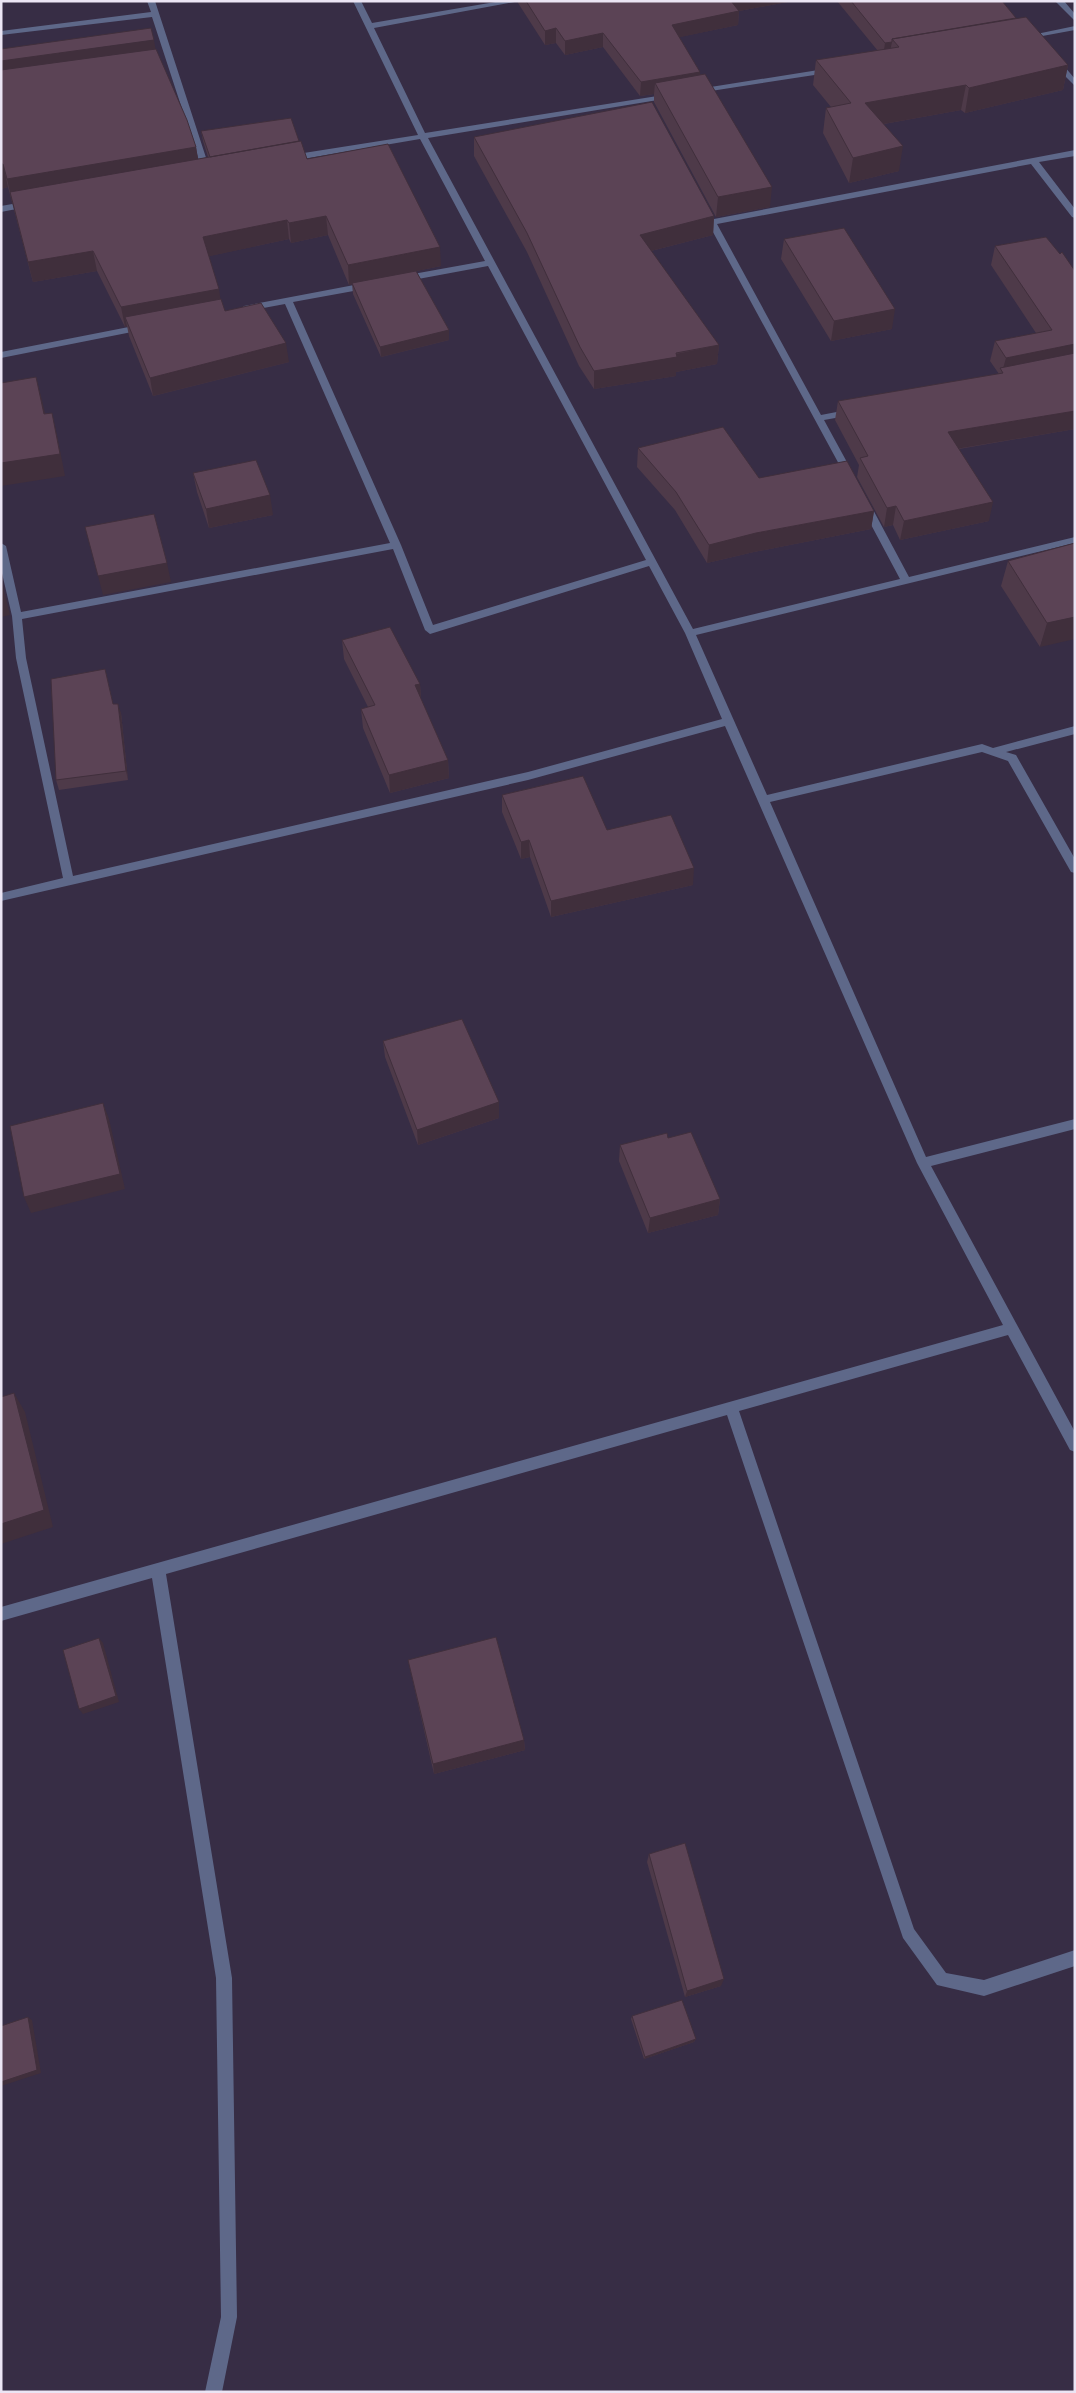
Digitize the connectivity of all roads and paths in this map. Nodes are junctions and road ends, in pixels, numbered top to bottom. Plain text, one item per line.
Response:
1 (151, 1) edge
2 (357, 1) edge
3 (516, 1) edge
4 (1060, 1) edge
5 (155, 14) junction
6 (1075, 19) edge
7 (369, 26) junction
8 (1075, 28) edge
9 (1, 32) edge
10 (1014, 39) edge
11 (1051, 57) edge
12 (171, 66) junction
13 (161, 67) edge
14 (842, 68) edge
15 (1075, 84) edge
16 (685, 93) edge
17 (675, 95) edge
18 (422, 135) junction
19 (1075, 153) edge
20 (285, 159) edge
21 (1033, 161) junction
22 (217, 171) edge
23 (207, 173) junction
24 (197, 174) edge
25 (40, 202) edge
26 (703, 205) edge
27 (1, 208) edge
28 (1075, 215) edge
29 (712, 222) junction
30 (491, 263) junction
31 (288, 300) junction
32 (240, 309) edge
33 (154, 325) edge
34 (1, 355) edge
35 (866, 409) edge
36 (819, 418) junction
37 (1075, 540) edge
38 (396, 545) junction
39 (1, 546) edge
40 (651, 562) junction
41 (906, 581) junction
42 (17, 616) junction
43 (690, 634) junction
44 (729, 721) junction
45 (1075, 730) edge
46 (995, 751) junction
47 (763, 800) junction
48 (1075, 869) edge
49 (69, 881) junction
50 (1, 897) edge
51 (1075, 1124) edge
52 (923, 1163) junction
53 (1012, 1328) junction
54 (731, 1407) junction
55 (1075, 1446) edge
56 (158, 1569) junction
57 (1, 1614) edge
58 (1075, 1958) edge
59 (213, 2392) edge

1 - 5 street
2 - 7 street
3 - 7 street
4 - 6 street
5 - 9 street
5 - 12 street
7 - 18 street
8 - 10 street
11 - 15 street
12 - 13 street
12 - 23 street
14 - 16 street
17 - 18 street
18 - 20 street
18 - 30 street
19 - 21 street
21 - 28 street
21 - 29 street
22 - 23 street
23 - 24 street
25 - 27 street
26 - 29 street
29 - 36 street
30 - 31 street
30 - 40 street
31 - 32 street
31 - 38 street
33 - 34 street
35 - 36 street
36 - 41 street
37 - 41 street
38 - 40 street
38 - 42 street
39 - 42 street
40 - 43 street
41 - 43 street
42 - 49 street
43 - 44 street
44 - 47 street
44 - 49 street
45 - 46 street
46 - 47 street
46 - 48 street
47 - 52 street
49 - 50 street
51 - 52 street
52 - 53 street
53 - 54 street
53 - 55 street
54 - 56 street
54 - 58 street
56 - 57 street
56 - 59 street

